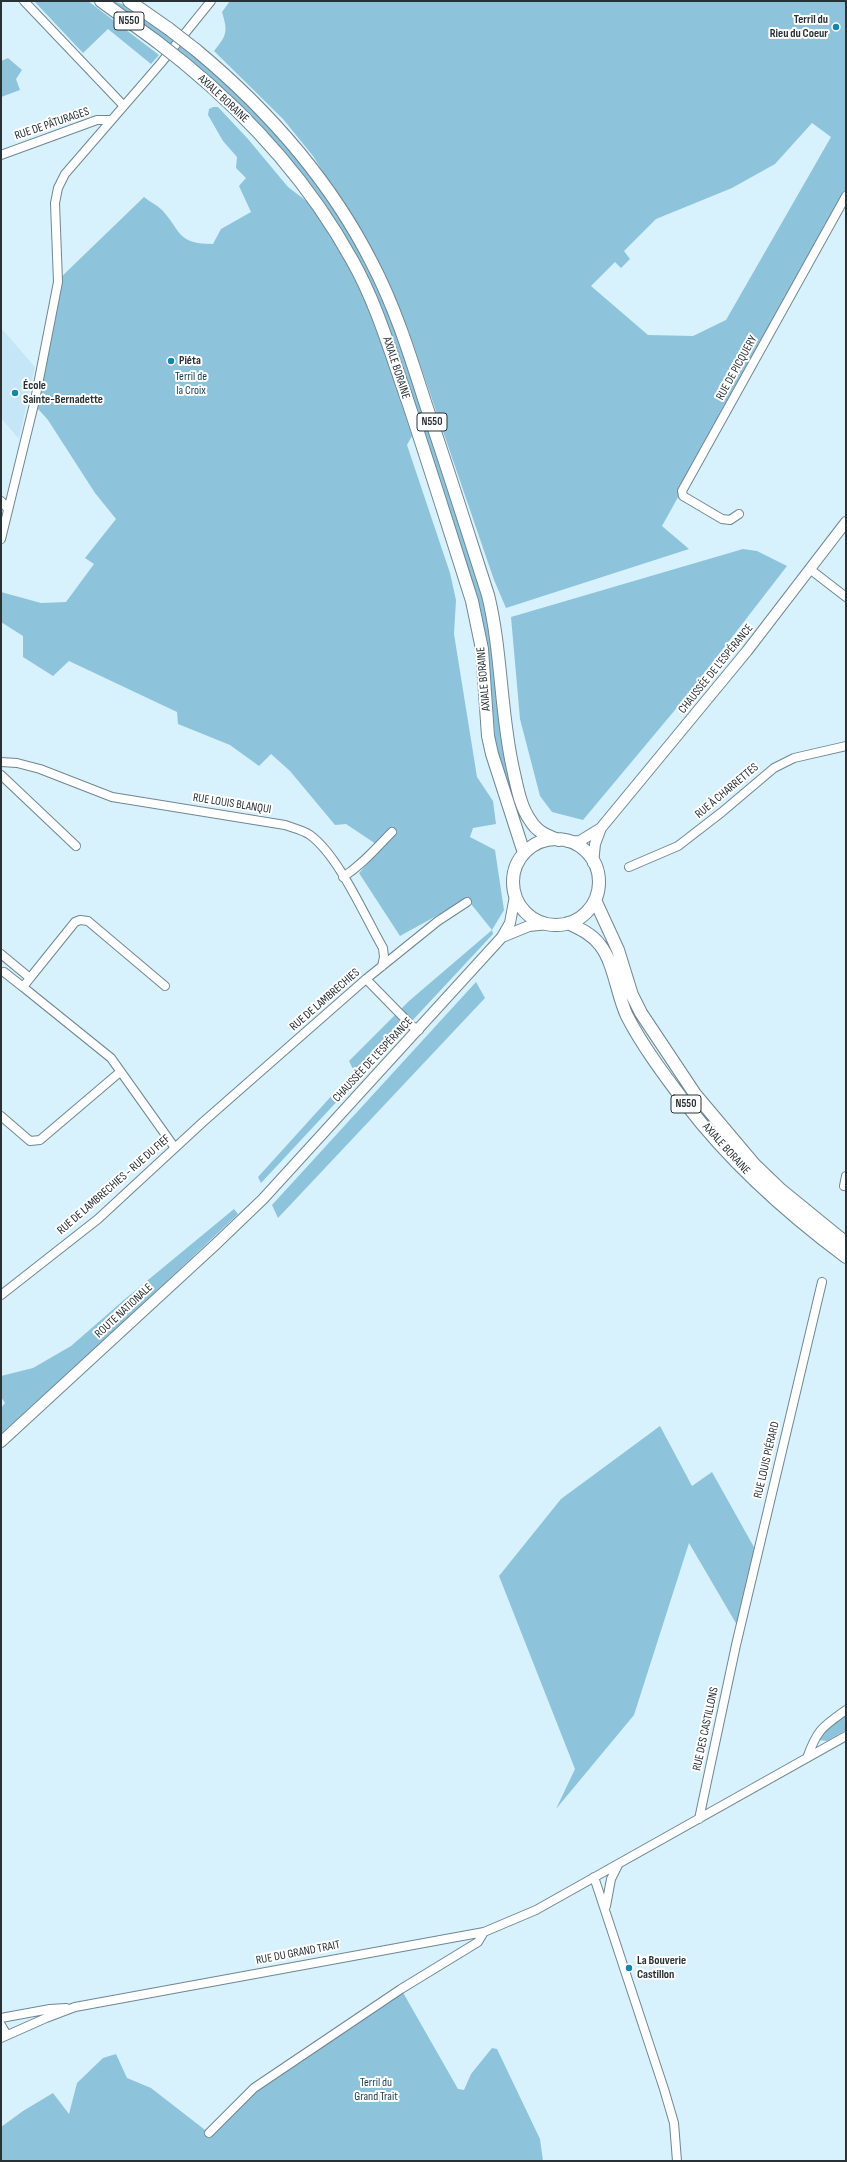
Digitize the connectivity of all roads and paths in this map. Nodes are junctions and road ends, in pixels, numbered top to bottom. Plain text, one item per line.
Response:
1 (24, 1) edge
2 (101, 1) edge
3 (129, 1) edge
4 (211, 1) edge
5 (123, 105) junction
6 (111, 120) junction
7 (1, 155) edge
8 (846, 196) edge
9 (1, 501) edge
10 (8, 509) junction
11 (739, 514) dead end
12 (846, 522) edge
13 (1, 539) edge
14 (811, 570) junction
15 (846, 597) edge
16 (846, 746) edge
17 (1, 762) edge
18 (1, 775) edge
19 (601, 828) junction
20 (392, 832) dead end
21 (564, 841) junction
22 (76, 846) dead end
23 (524, 853) junction
24 (593, 863) junction
25 (629, 867) dead end
26 (343, 877) junction
27 (515, 896) junction
28 (594, 900) junction
29 (467, 902) dead end
30 (568, 923) junction
31 (548, 924) junction
32 (502, 937) junction
33 (1, 954) edge
34 (11, 963) junction
35 (382, 966) junction
36 (3, 974) edge
37 (30, 978) junction
38 (366, 979) junction
39 (165, 986) dead end
40 (24, 987) junction
41 (419, 1030) junction
42 (120, 1072) junction
43 (1, 1116) edge
44 (203, 1122) joint
45 (175, 1148) junction
46 (846, 1176) edge
47 (844, 1186) dead end
48 (263, 1199) joint
49 (846, 1243) edge
50 (846, 1257) edge
51 (822, 1282) dead end
52 (1, 1295) edge
53 (1, 1442) edge
54 (736, 1645) joint
55 (846, 1710) edge
56 (846, 1736) edge
57 (807, 1758) junction
58 (699, 1819) junction
59 (618, 1865) junction
60 (598, 1875) junction
61 (608, 1889) junction
62 (607, 1917) junction
63 (484, 1932) junction
64 (75, 2007) junction
65 (14, 2016) junction
66 (1, 2018) edge
67 (1, 2025) edge
68 (18, 2030) junction
69 (4, 2037) edge
70 (209, 2133) dead end
71 (677, 2161) edge

1 - 5 street
2 - 23 highway, AXIALE BORAINE / N550, bridge
3 - 21 highway, AXIALE BORAINE / N550, bridge
4 - 5 street
5 - 6 street
6 - 7 street, RUE DE PÂTURAGES
6 - 10 street
8 - 11 street, RUE DE PICQUERY
9 - 10 street
10 - 13 street
12 - 14 main road, CHAUSSÉE DE L'ESPÉRANCE
14 - 15 street
14 - 19 main road, CHAUSSÉE DE L'ESPÉRANCE
16 - 25 street, RUE À CHARRETTES
17 - 26 street, RUE LOUIS BLANQUI
18 - 22 street
19 - 21 main road
19 - 24 main road
20 - 26 street
21 - 23 highway, N550
21 - 24 highway, N550
23 - 27 highway, N550
24 - 28 highway, N550
26 - 35 street, RUE LOUIS BLANQUI
27 - 31 highway, N550
27 - 32 main road
28 - 30 highway, N550
28 - 49 highway, AXIALE BORAINE / N550
29 - 35 street, RUE DE LAMBRECHIES
30 - 31 highway, N550
30 - 50 highway, AXIALE BORAINE / N550
31 - 32 main road
32 - 41 main road, CHAUSSÉE DE L'ESPÉRANCE
33 - 34 street
34 - 36 street
34 - 37 street
35 - 38 street, RUE DE LAMBRECHIES
36 - 40 street
37 - 39 street
37 - 40 street
38 - 41 street
38 - 44 street, RUE DE LAMBRECHIES
40 - 42 street
41 - 48 main road, CHAUSSÉE DE L'ESPÉRANCE
42 - 43 street
42 - 45 street
44 - 45 street, RUE DE LAMBRECHIES - RUE DU FIEF
45 - 52 street, RUE DE LAMBRECHIES - RUE DU FIEF
46 - 47 street
48 - 53 main road, ROUTE NATIONALE
51 - 54 street, RUE LOUIS PIÉRARD
54 - 58 street, RUE DES CASTILLONS
55 - 57 street
56 - 57 street, RUE DU GRAND TRAIT
57 - 58 street, RUE DU GRAND TRAIT
58 - 59 street, RUE DU GRAND TRAIT
59 - 60 street, RUE DU GRAND TRAIT
59 - 61 street
60 - 61 street
60 - 62 street
60 - 63 street, RUE DU GRAND TRAIT
61 - 62 street
62 - 71 street
63 - 64 street, RUE DU GRAND TRAIT
63 - 70 street
64 - 65 street
64 - 68 street, RUE DU GRAND TRAIT
65 - 66 street
65 - 68 street
67 - 69 street
68 - 69 street, RUE DU GRAND TRAIT

